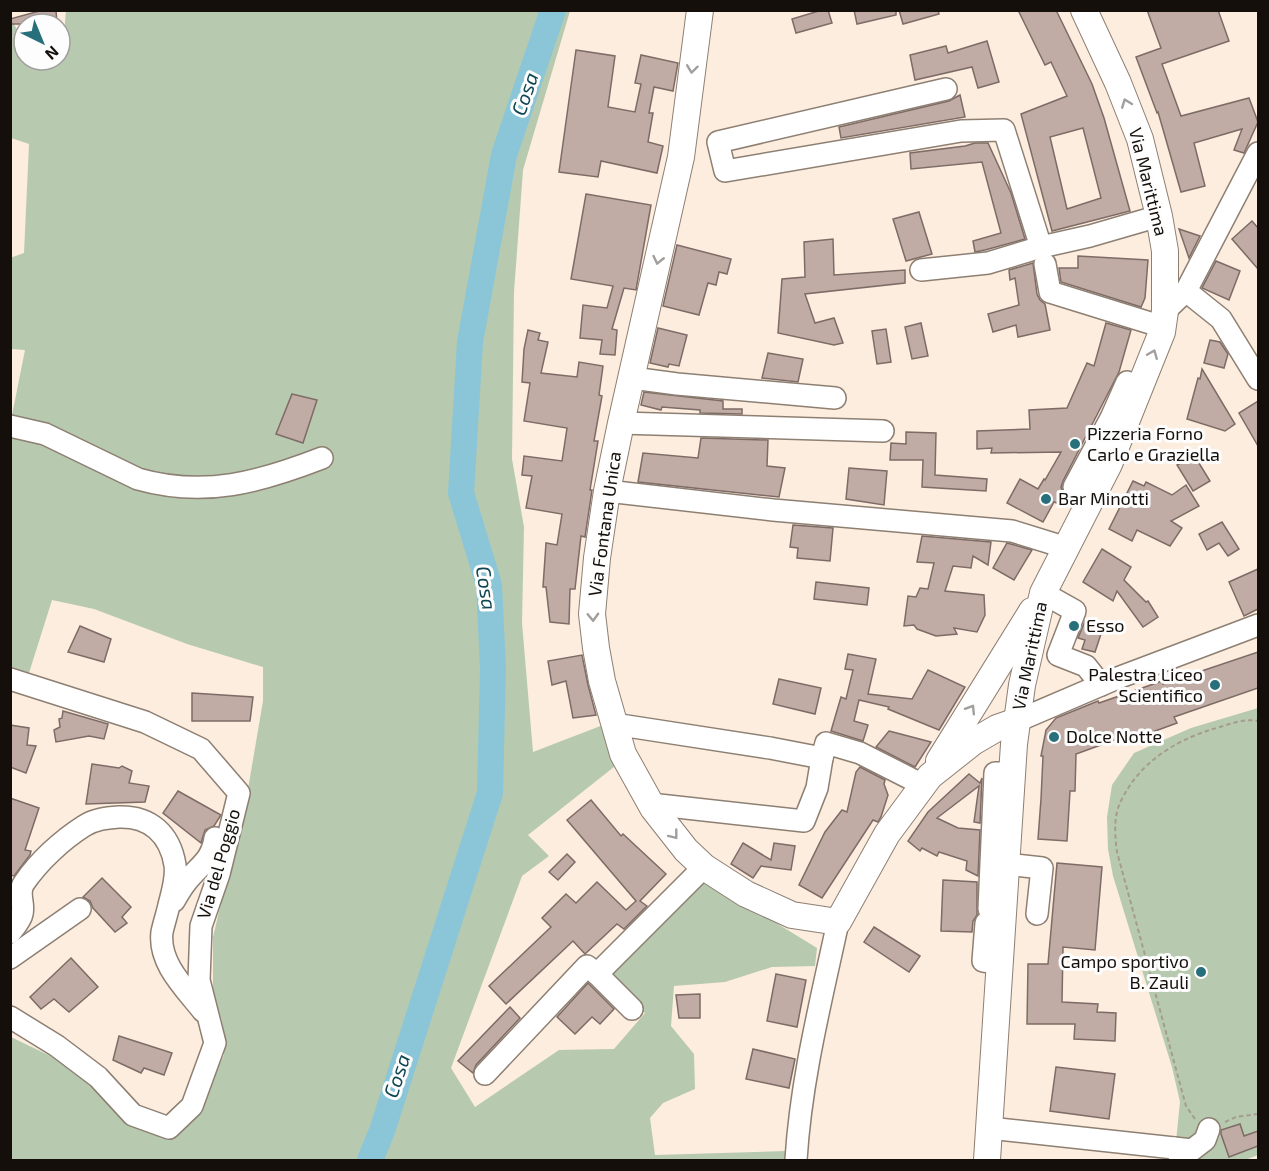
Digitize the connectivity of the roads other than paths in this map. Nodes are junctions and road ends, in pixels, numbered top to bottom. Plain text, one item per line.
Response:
1 (700, 10) edge
2 (1084, 10) edge
3 (946, 89) dead end
4 (1258, 153) edge
5 (1159, 216) junction
6 (1043, 255) junction
7 (921, 270) dead end
8 (1186, 291) junction
9 (1164, 319) junction
10 (632, 378) junction
11 (1258, 379) edge
12 (835, 398) dead end
13 (621, 423) junction
14 (10, 426) edge
15 (883, 431) dead end
16 (322, 458) dead end
17 (607, 491) junction
18 (1067, 548) junction
19 (1043, 593) junction
20 (1258, 626) edge
21 (10, 679) edge
22 (1101, 685) junction
23 (1017, 721) junction
24 (614, 724) junction
25 (822, 758) junction
26 (926, 781) junction
27 (650, 804) junction
28 (215, 838) dead end
29 (704, 867) junction
30 (1001, 872) junction
31 (80, 909) dead end
32 (168, 909) junction
33 (1037, 914) dead end
34 (838, 922) junction
35 (10, 933) edge
36 (10, 958) edge
37 (1000, 963) junction
38 (597, 974) junction
39 (633, 1009) dead end
40 (10, 1017) edge
41 (208, 1019) junction
42 (485, 1074) dead end
43 (989, 1128) junction
44 (1209, 1129) road end
45 (1179, 1154) edge
46 (796, 1161) edge
47 (987, 1161) edge

1 -> 10 main road, Via Fontana Unica
5 -> 2 main road, Via Marittima
3 - 6 street
4 - 8 street
5 - 6 street
5 - 9 main road, Via Marittima
6 - 7 street
6 - 9 street
8 - 9 street
8 - 11 street
18 -> 9 main road, Via Marittima
10 - 12 street
10 - 13 main road, Via Fontana Unica
13 - 15 street
13 - 17 main road, Via Fontana Unica
14 - 16 street
17 - 18 street
17 -> 24 main road, Via Fontana Unica
18 - 19 main road, Via Marittima
19 - 22 street
19 - 23 main road, Via Marittima
26 -> 19 main road
20 - 22 street
21 - 41 street, Via del Poggio
22 - 23 street
23 - 26 main road
23 - 30 main road, Via Marittima
24 - 25 street
24 - 27 main road, Via Fontana Unica
25 - 26 street
25 - 27 street
26 - 34 main road
27 -> 29 main road, Via Fontana Unica
28 - 32 street
29 - 34 main road, Via Fontana Unica
29 - 38 street
30 - 33 street
30 - 37 main road, Via Marittima
30 - 37 street
31 - 36 street
32 - 35 street
32 - 41 street
34 - 46 street
37 - 43 main road, Via Marittima
38 - 39 street
38 - 42 street
40 - 41 street, Via del Poggio
43 - 45 street
43 - 47 main road, Via Marittima
44 - 45 street

